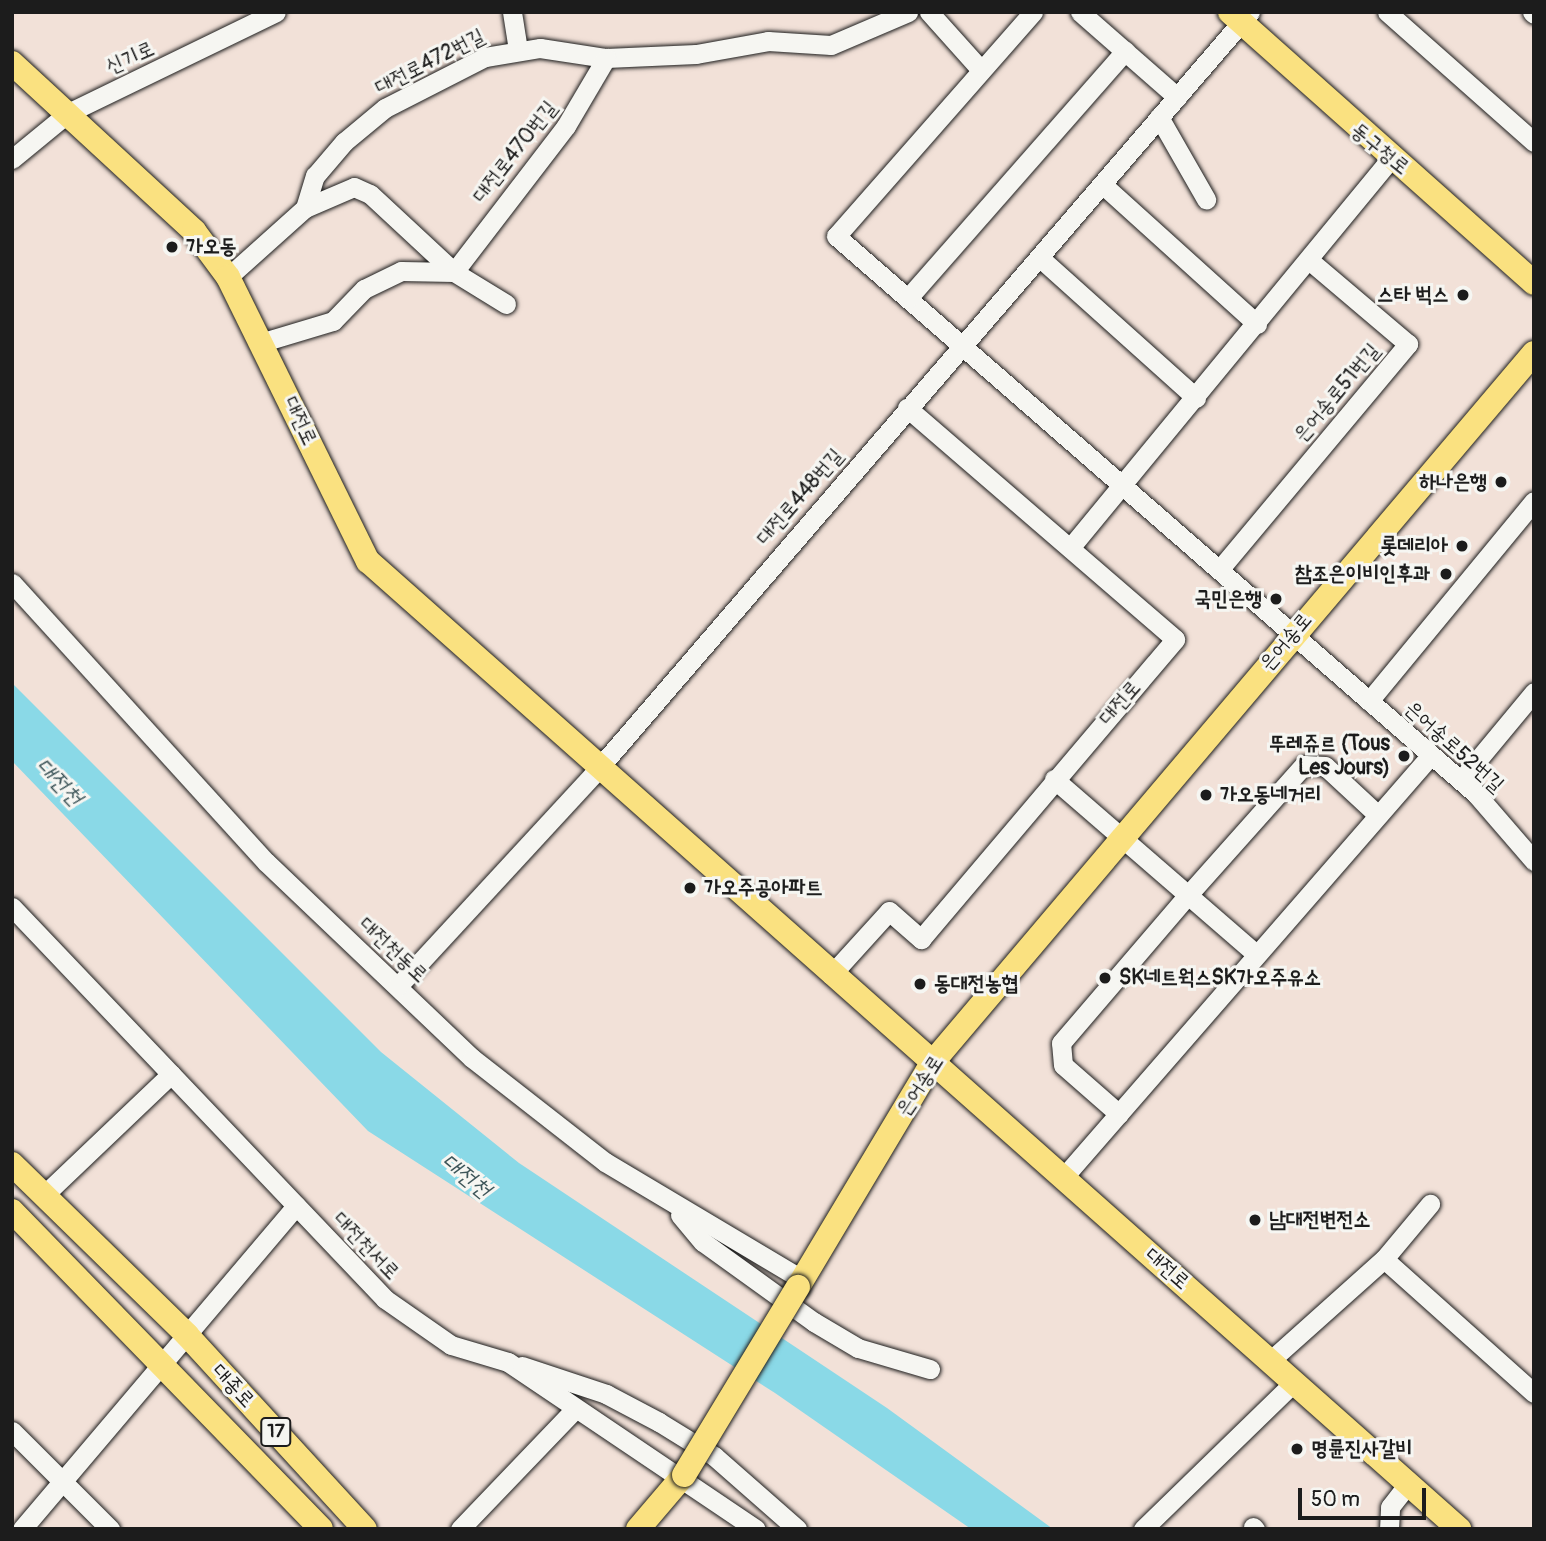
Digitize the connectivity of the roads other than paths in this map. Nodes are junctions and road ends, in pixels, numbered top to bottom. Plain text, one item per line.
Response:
1 (276, 12) edge
2 (512, 12) edge
3 (908, 12) edge
4 (929, 12) edge
5 (1033, 12) edge
6 (1080, 12) edge
7 (1387, 12) edge
8 (1239, 17) edge
9 (518, 49) junction
10 (1125, 51) junction
11 (606, 58) junction
12 (12, 63) edge
13 (981, 70) junction
14 (1177, 97) junction
15 (68, 113) junction
16 (1159, 117) junction
17 (1534, 142) edge
18 (1392, 157) junction
19 (12, 159) edge
20 (1102, 184) junction
21 (1206, 199) dead end
22 (305, 208) junction
23 (1039, 257) junction
24 (1310, 261) junction
25 (454, 272) junction
26 (228, 277) junction
27 (1534, 283) edge
28 (908, 298) junction
29 (506, 304) dead end
30 (1257, 324) junction
31 (263, 342) junction
32 (962, 345) junction
33 (1534, 354) edge
34 (1196, 398) junction
35 (906, 408) junction
36 (1122, 486) junction
37 (1534, 501) edge
38 (1070, 548) junction
39 (1219, 570) junction
40 (12, 583) edge
41 (1291, 636) junction
42 (1534, 692) edge
43 (1369, 701) junction
44 (1431, 755) junction
45 (598, 769) junction
46 (1054, 779) junction
47 (1461, 780) junction
48 (1378, 815) junction
49 (1121, 837) junction
50 (1534, 860) edge
51 (1188, 895) junction
52 (12, 906) edge
53 (1255, 953) junction
54 (831, 975) junction
55 (398, 986) junction
56 (932, 1063) junction
57 (171, 1074) junction
58 (1119, 1114) junction
59 (12, 1164) edge
60 (1062, 1179) junction
61 (43, 1196) junction
62 (1430, 1204) dead end
63 (296, 1206) junction
64 (673, 1206) junction
65 (13, 1214) edge
66 (1384, 1259) junction
67 (800, 1283) junction
68 (187, 1335) junction
69 (1271, 1360) junction
70 (508, 1362) junction
71 (163, 1366) junction
72 (930, 1369) dead end
73 (1295, 1381) junction
74 (1534, 1393) edge
75 (575, 1409) junction
76 (12, 1431) edge
77 (684, 1475) junction
78 (62, 1480) junction
79 (1408, 1484) junction
80 (22, 1529) edge
81 (110, 1529) edge
82 (321, 1529) edge
83 (365, 1529) edge
84 (460, 1529) edge
85 (638, 1529) edge
86 (756, 1529) edge
87 (797, 1529) edge
88 (1143, 1529) edge
89 (1389, 1529) edge
90 (1459, 1529) edge

1 - 15 street, 신기로
2 - 9 street, 대전로472번길
3 - 11 street, 대전로472번길
4 - 13 street
5 - 13 street
6 - 10 street
7 - 17 street
8 - 14 street, 대전로448번길
8 - 18 main road, 동구청로
9 - 11 street, 대전로472번길
9 - 22 street, 대전로472번길
10 - 14 street
10 - 28 street
11 - 25 street, 대전로470번길
12 - 15 main road, 대전로
13 - 28 street
14 - 16 street, 대전로448번길
15 - 19 street, 신기로
15 - 26 main road, 대전로
16 - 20 street, 대전로448번길
16 - 21 street
18 - 24 street
18 - 27 main road, 동구청로
20 - 23 street, 대전로448번길
20 - 30 street
22 - 25 street
22 - 26 street, 대전로472번길
23 - 32 street, 대전로448번길
23 - 34 street
24 - 30 street
24 - 39 street, 은어송로51번길
25 - 29 street
25 - 31 street
26 - 31 main road, 대전로
28 - 32 street
30 - 34 street
31 - 45 main road, 대전로
32 - 35 street, 대전로448번길
32 - 36 street
33 - 41 main road, 은어송로
34 - 36 street
35 - 38 street, 대전로
35 - 45 street, 대전로448번길
36 - 38 street
36 - 39 street
37 - 43 street
38 - 46 street, 대전로
39 - 41 street
40 - 55 street, 대전천동로
41 - 43 street, 은어송로52번길
41 - 49 main road, 은어송로
42 - 47 street
43 - 44 street, 은어송로52번길
44 - 47 street, 은어송로52번길
44 - 48 street
45 - 54 main road, 대전로
45 - 55 street
46 - 49 street
46 - 54 street, 대전로
47 - 50 street, 은어송로52번길
48 - 51 street
48 - 53 street
49 - 51 street
49 - 56 main road, 은어송로
51 - 53 street
51 - 58 street
52 - 57 street, 대전천서로
53 - 58 street
54 - 56 main road, 대전로
55 - 64 street, 대전천동로
56 - 60 main road, 대전로
56 - 67 main road, 은어송로
57 - 61 street
57 - 63 street, 대전천서로
58 - 60 street
59 - 61 main road, 대종로 / 17
60 - 69 main road, 대전로
61 - 68 main road, 대종로 / 17
62 - 66 street
63 - 68 street
63 - 70 street, 대전천서로
64 - 67 street, 대전천동로
64 - 72 street
65 - 71 main road, 대종로 / 17
66 - 69 street
66 - 74 street
67 - 77 main road, 은어송로, bridge
68 - 71 street
68 - 83 main road, 대종로 / 17
69 - 73 main road, 대전로
70 - 75 street, 대전천서로
70 - 87 street
71 - 78 street
71 - 82 main road, 대종로 / 17
73 - 79 main road, 대전로
73 - 88 street
75 - 77 street, 대전천서로
75 - 84 street
76 - 78 street
77 - 85 main road
77 - 86 street, 대전천서로
78 - 80 street
78 - 81 street
79 - 89 street
79 - 90 main road, 대전로

